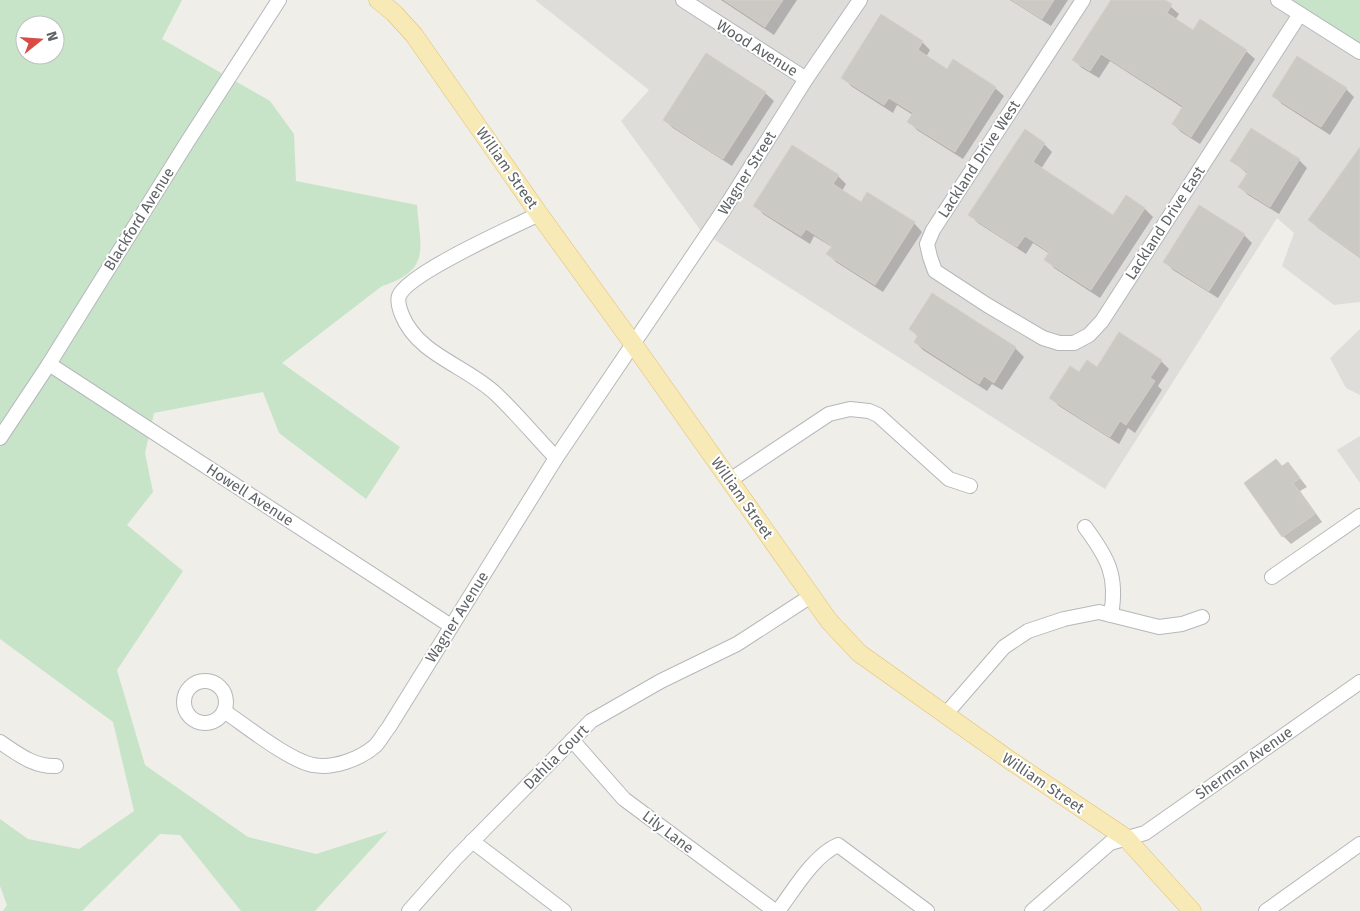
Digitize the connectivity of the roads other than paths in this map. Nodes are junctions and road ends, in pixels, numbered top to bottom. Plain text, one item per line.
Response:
1 (280, 0) edge
2 (378, 0) edge
3 (683, 0) edge
4 (860, 0) edge
5 (1084, 0) edge
6 (1278, 0) edge
7 (1300, 14) junction
8 (1360, 52) edge
9 (806, 79) junction
10 (539, 214) junction
11 (987, 305) joint
12 (634, 345) junction
13 (49, 364) junction
14 (0, 438) edge
15 (556, 458) junction
16 (730, 480) junction
17 (970, 486) dead end
18 (1360, 516) edge
19 (1086, 527) dead end
20 (1272, 577) dead end
21 (811, 596) junction
22 (1111, 615) junction
23 (1202, 617) dead end
24 (451, 626) junction
25 (1360, 682) edge
26 (224, 712) dead end
27 (945, 715) junction
28 (572, 740) junction
29 (0, 742) edge
30 (56, 766) dead end
31 (1126, 838) junction
32 (472, 842) junction
33 (1360, 844) edge
34 (409, 911) edge
35 (564, 911) edge
36 (777, 911) edge
37 (927, 911) edge
38 (1032, 911) edge
39 (1192, 911) edge
40 (1266, 911) edge

1 - 13 street, Blackford Avenue
2 - 10 main road, William Street
3 - 9 street, Wood Avenue
4 - 9 street, Wagner Street
5 - 11 street, Lackland Drive West
6 - 7 street
7 - 8 street
7 - 11 street, Lackland Drive East
9 - 12 street, Wagner Street
10 - 12 main road, William Street
10 - 15 street
12 - 15 street, Wagner Avenue
12 - 16 main road, William Street
13 - 14 street, Blackford Avenue
13 - 24 street, Howell Avenue
15 - 24 street, Wagner Avenue
16 - 17 street
16 - 21 main road, William Street
18 - 20 street
19 - 22 street
21 - 27 main road, William Street
21 - 28 street, Dahlia Court
22 - 23 street
22 - 27 street
24 - 26 street, Wagner Avenue
25 - 31 street, Sherman Avenue
27 - 31 main road, William Street
28 - 32 street, Dahlia Court
28 - 36 street, Lily Lane
29 - 30 street
31 - 38 street, Sherman Avenue
31 - 39 main road, William Street
32 - 34 street, Dahlia Court
32 - 35 street
33 - 40 street
36 - 37 street

